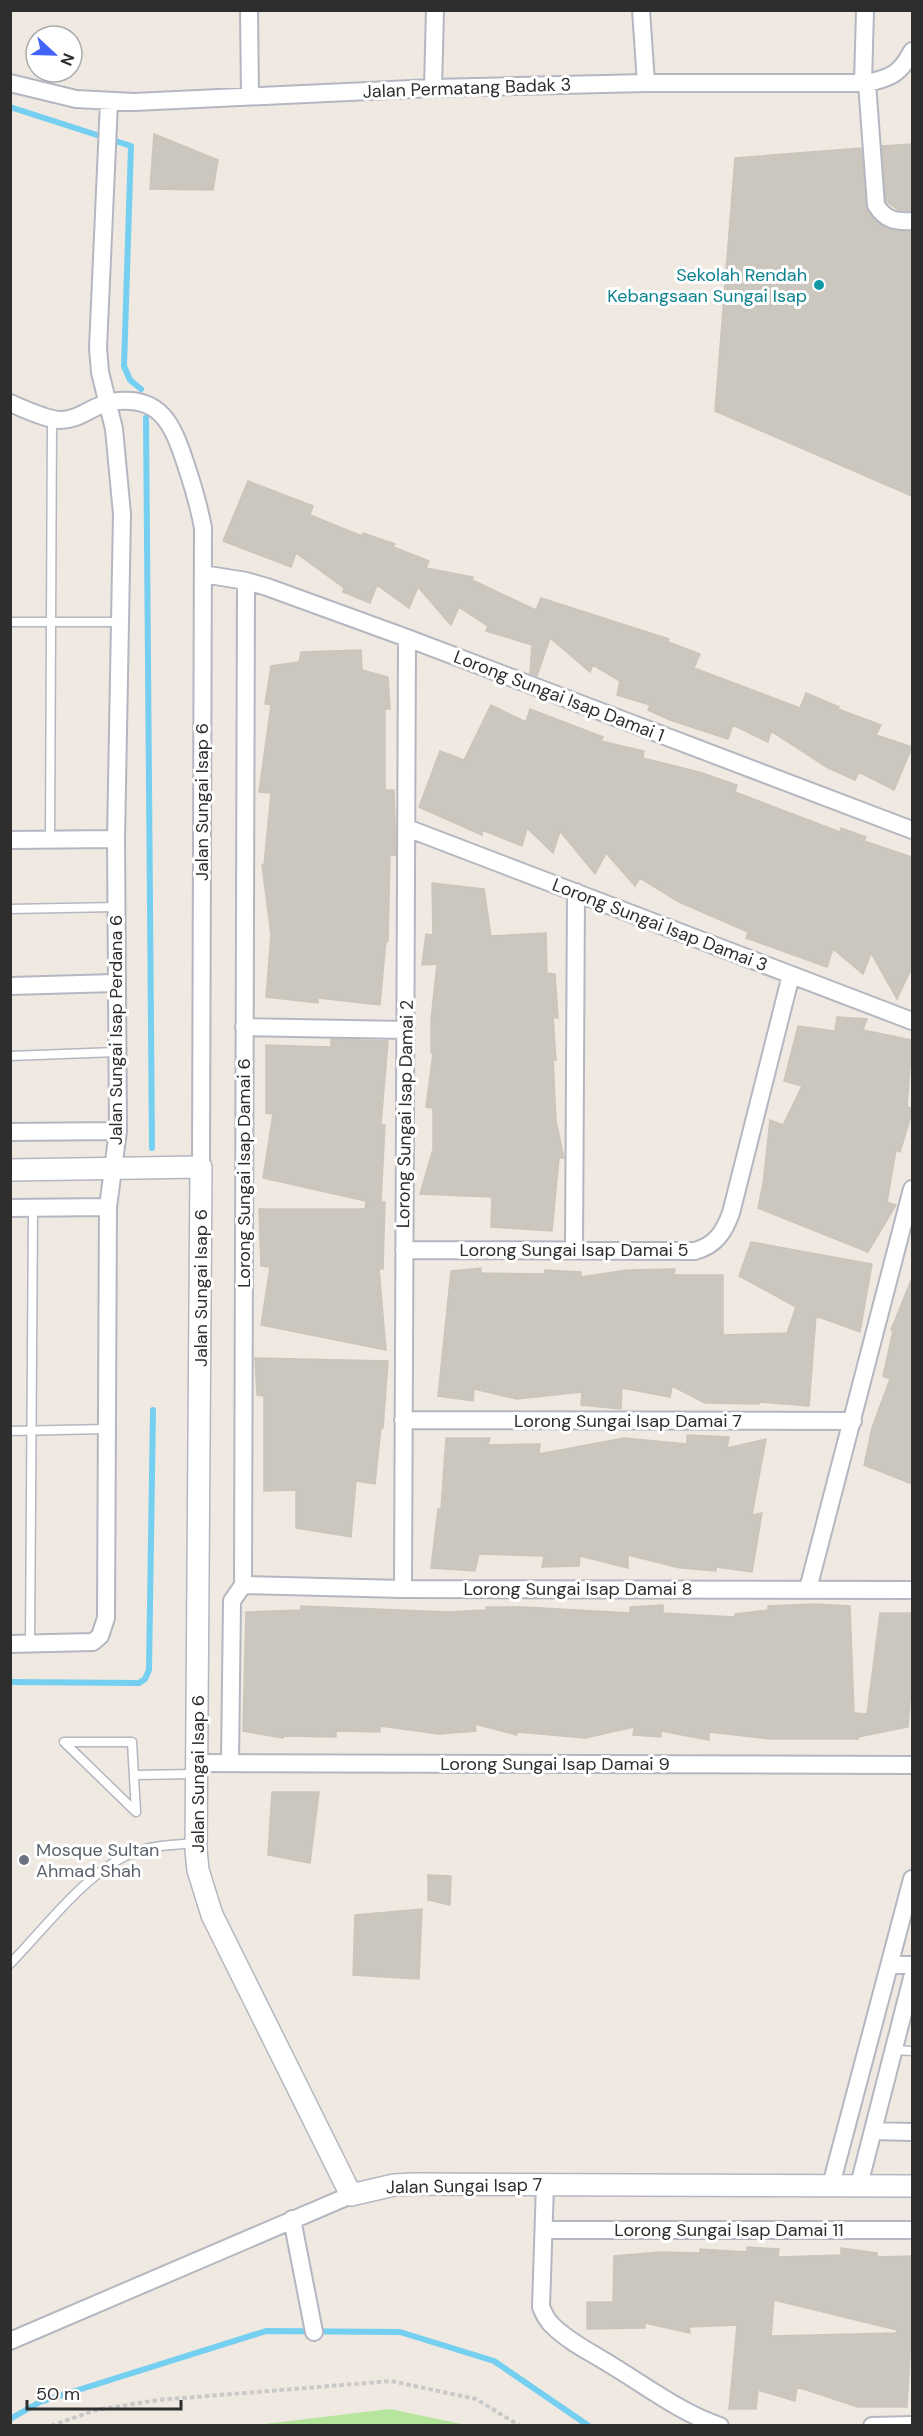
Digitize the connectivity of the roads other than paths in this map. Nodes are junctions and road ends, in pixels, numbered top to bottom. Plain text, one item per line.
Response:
1 (249, 10) edge
2 (435, 10) edge
3 (641, 10) edge
4 (866, 10) edge
5 (912, 51) edge
6 (10, 82) edge
7 (646, 83) junction
8 (865, 83) junction
9 (433, 88) junction
10 (250, 96) junction
11 (109, 102) junction
12 (912, 221) edge
13 (10, 403) edge
14 (107, 403) junction
15 (52, 418) junction
16 (203, 574) junction
17 (246, 581) junction
18 (10, 622) edge
19 (51, 622) junction
20 (120, 622) junction
21 (407, 638) junction
22 (407, 828) junction
23 (912, 830) edge
24 (116, 839) junction
25 (10, 840) edge
26 (50, 840) junction
27 (576, 892) junction
28 (116, 907) junction
29 (10, 909) edge
30 (791, 975) junction
31 (115, 983) junction
32 (10, 986) edge
33 (912, 1021) edge
34 (244, 1027) junction
35 (406, 1030) junction
36 (116, 1052) junction
37 (10, 1056) edge
38 (118, 1131) junction
39 (10, 1132) edge
40 (201, 1167) junction
41 (112, 1168) junction
42 (10, 1170) edge
43 (912, 1189) edge
44 (108, 1207) junction
45 (10, 1208) edge
46 (33, 1208) junction
47 (404, 1250) junction
48 (574, 1250) junction
49 (403, 1420) junction
50 (853, 1421) junction
51 (107, 1429) junction
52 (31, 1430) junction
53 (10, 1431) edge
54 (243, 1585) junction
55 (403, 1589) junction
56 (808, 1589) junction
57 (912, 1590) edge
58 (10, 1644) edge
59 (30, 1644) junction
60 (230, 1762) junction
61 (912, 1765) edge
62 (197, 1768) junction
63 (134, 1774) junction
64 (196, 1843) junction
65 (912, 1879) edge
66 (10, 1964) edge
67 (890, 1965) junction
68 (912, 1965) edge
69 (912, 1978) edge
70 (894, 2050) junction
71 (912, 2051) edge
72 (873, 2132) junction
73 (912, 2132) edge
74 (545, 2184) junction
75 (831, 2185) junction
76 (859, 2186) junction
77 (912, 2186) edge
78 (351, 2194) junction
79 (292, 2219) junction
80 (545, 2230) junction
81 (912, 2230) edge
82 (314, 2332) dead end
83 (10, 2341) edge
84 (912, 2425) edge
85 (720, 2426) edge
86 (872, 2426) edge

1 - 10 street
2 - 9 street
3 - 7 street
4 - 8 street
5 - 8 street, Jalan Permatang Badak 3
6 - 11 street, Jalan Permatang Badak 3
7 - 8 street, Jalan Permatang Badak 3
7 - 9 street, Jalan Permatang Badak 3
8 - 12 street
9 - 10 street, Jalan Permatang Badak 3
10 - 11 street, Jalan Permatang Badak 3
11 - 14 street, Jalan Sungai Isap Perdana 6
13 - 15 street
14 - 15 street
14 - 16 street, Jalan Sungai Isap 6
14 - 20 street, Jalan Sungai Isap Perdana 6
15 - 19 lane
16 - 17 street, Lorong Sungai Isap Damai 1
16 - 40 street, Jalan Sungai Isap 6
17 - 21 street, Lorong Sungai Isap Damai 1
17 - 34 street, Lorong Sungai Isap Damai 6
18 - 19 lane
19 - 20 lane
19 - 26 lane
20 - 24 street, Jalan Sungai Isap Perdana 6
21 - 22 street, Lorong Sungai Isap Damai 2
21 - 23 street, Lorong Sungai Isap Damai 1
22 - 27 street, Lorong Sungai Isap Damai 3
22 - 35 street, Lorong Sungai Isap Damai 2
24 - 26 street
24 - 28 street, Jalan Sungai Isap Perdana 6
25 - 26 street
27 - 30 street, Lorong Sungai Isap Damai 3
27 - 48 street
28 - 29 lane
28 - 31 street, Jalan Sungai Isap Perdana 6
30 - 33 street, Lorong Sungai Isap Damai 3
30 - 48 street, Lorong Sungai Isap Damai 5
31 - 32 street
31 - 36 street, Jalan Sungai Isap Perdana 6
34 - 35 street
34 - 54 street, Lorong Sungai Isap Damai 6
35 - 47 street, Lorong Sungai Isap Damai 2
36 - 37 lane
36 - 38 street, Jalan Sungai Isap Perdana 6
38 - 39 street
38 - 41 street, Jalan Sungai Isap Perdana 6
40 - 41 street
40 - 62 street, Jalan Sungai Isap 6
41 - 42 street
41 - 44 street, Jalan Sungai Isap Perdana 6
43 - 50 street
44 - 46 street
44 - 51 street, Jalan Sungai Isap Perdana 6
45 - 46 street
46 - 52 lane
47 - 48 street, Lorong Sungai Isap Damai 5
47 - 49 street, Lorong Sungai Isap Damai 2
49 - 50 street, Lorong Sungai Isap Damai 7
49 - 55 street, Lorong Sungai Isap Damai 2
50 - 56 street
51 - 52 lane
51 - 59 street, Jalan Sungai Isap Perdana 6
52 - 53 lane
52 - 59 lane
54 - 55 street, Lorong Sungai Isap Damai 8
54 - 60 street, Lorong Sungai Isap Damai 6
55 - 56 street, Lorong Sungai Isap Damai 8
56 - 57 street, Lorong Sungai Isap Damai 8
58 - 59 street, Jalan Sungai Isap Perdana 6
60 - 61 street, Lorong Sungai Isap Damai 9
60 - 62 street, Lorong Sungai Isap Damai 9
62 - 63 lane
62 - 64 street, Jalan Sungai Isap 6
63 - 63 lane
64 - 66 lane
64 - 78 street, Jalan Sungai Isap 6
65 - 67 street
67 - 68 street
67 - 75 street
69 - 70 street
70 - 71 lane
70 - 72 street
72 - 73 street
72 - 76 street
74 - 75 street, Jalan Sungai Isap 7
74 - 78 street, Jalan Sungai Isap 7
74 - 80 street
75 - 76 street, Jalan Sungai Isap 7
76 - 77 street, Jalan Sungai Isap 7
78 - 79 street, Jalan Sungai Isap 7
79 - 82 street
79 - 83 street, Jalan Sungai Isap 7
80 - 81 street, Lorong Sungai Isap Damai 11
80 - 85 street
84 - 86 street

